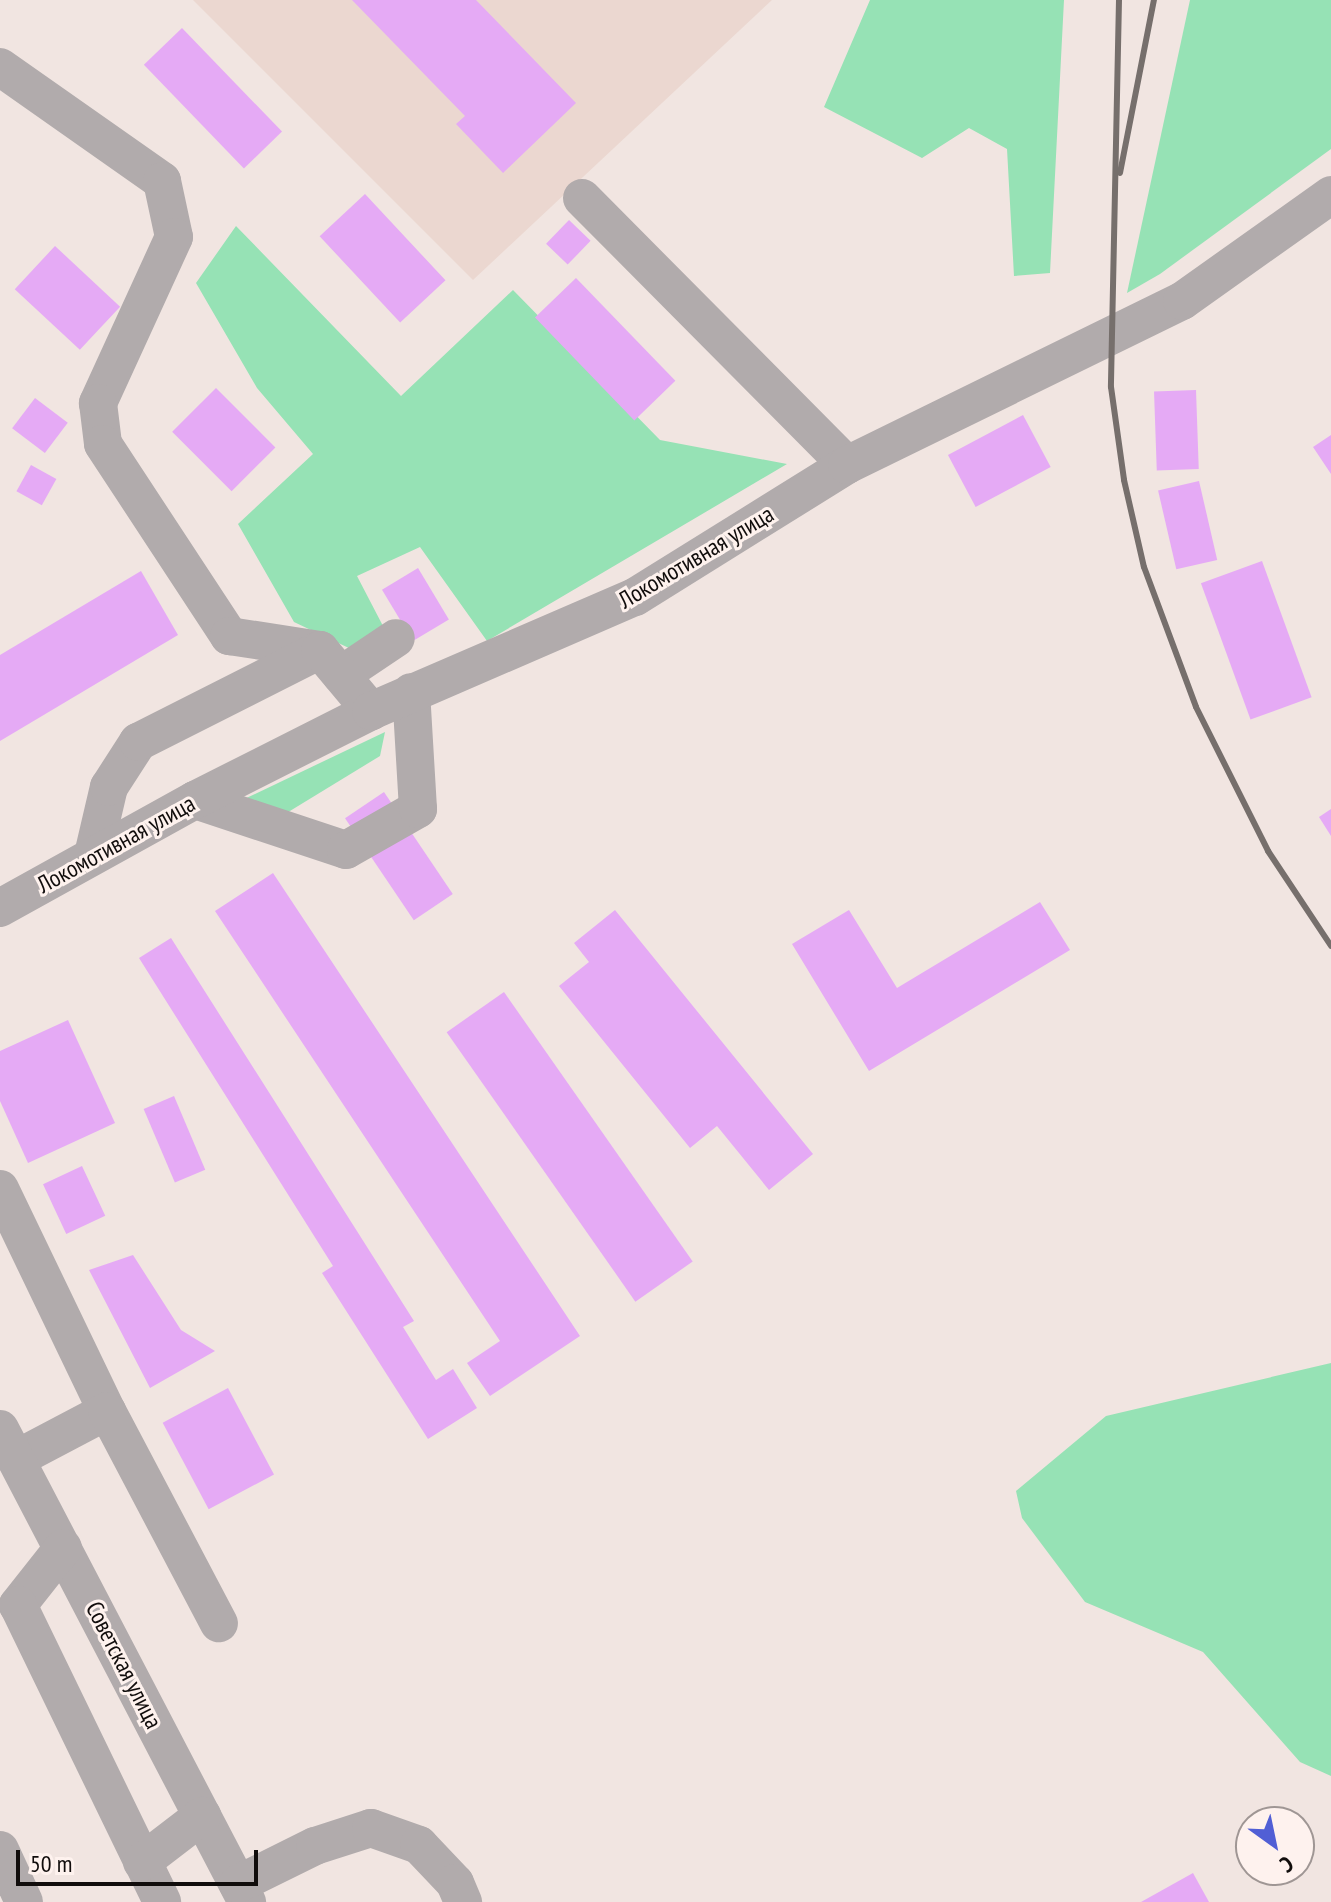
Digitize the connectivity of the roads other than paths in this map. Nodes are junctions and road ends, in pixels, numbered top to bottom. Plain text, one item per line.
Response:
1 (0, 67) edge
2 (1331, 195) edge
3 (582, 198) dead end
4 (847, 465) junction
5 (396, 638) dead end
6 (330, 662) junction
7 (411, 692) junction
8 (371, 711) junction
9 (195, 800) junction
10 (93, 855) junction
11 (0, 908) edge
12 (0, 1189) edge
13 (107, 1411) junction
14 (8, 1444) edge
15 (63, 1548) junction
16 (9, 1609) edge
17 (219, 1623) dead end
18 (202, 1816) junction
19 (0, 1850) edge
20 (142, 1862) junction
21 (242, 1893) edge
22 (24, 1902) edge
23 (162, 1902) edge
24 (463, 1902) edge

1 - 6 street
2 - 4 street, Локомотивная улица
3 - 4 street
4 - 7 street, Локомотивная улица
5 - 6 street
6 - 8 street
6 - 10 street
7 - 8 street, Локомотивная улица
7 - 9 street
8 - 9 street, Локомотивная улица
9 - 10 street, Локомотивная улица
10 - 11 street, Локомотивная улица
12 - 13 street
13 - 14 street
13 - 17 street
14 - 15 street, Советская улица
15 - 16 street
15 - 18 street, Советская улица
16 - 20 street
18 - 20 street
18 - 21 street, Советская улица
19 - 22 street
20 - 23 street
21 - 24 street

